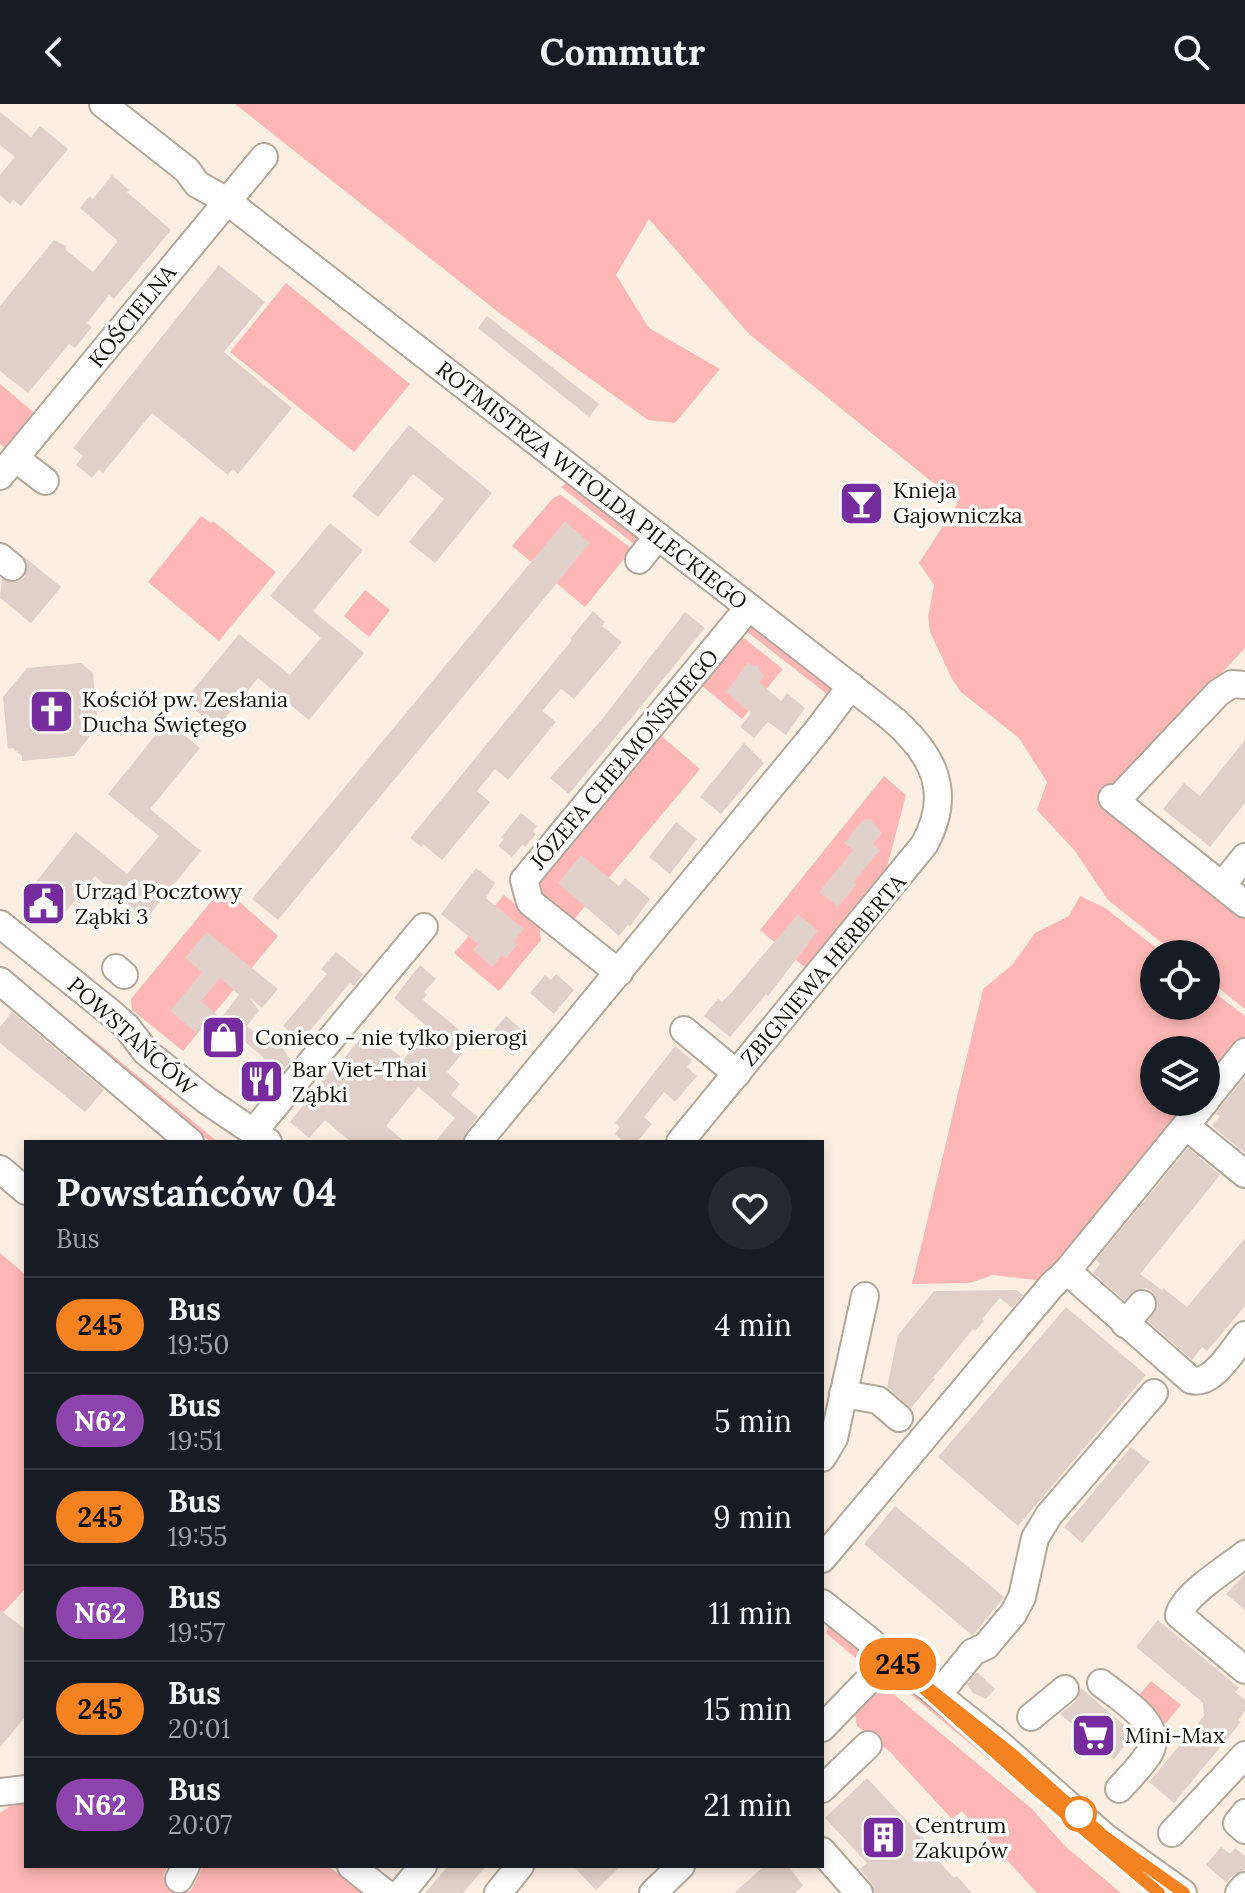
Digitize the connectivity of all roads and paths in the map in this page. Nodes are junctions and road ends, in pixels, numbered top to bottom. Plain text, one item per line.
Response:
1 (103, 104) edge
2 (264, 157) dead end
3 (227, 201) junction
4 (8, 467) edge
5 (45, 481) dead end
6 (674, 540) junction
7 (639, 560) dead end
8 (749, 607) junction
9 (1245, 685) edge
10 (851, 686) junction
11 (937, 785) joint
12 (1245, 857) edge
13 (1222, 885) junction
14 (1245, 904) edge
15 (0, 924) edge
16 (424, 927) dead end
17 (619, 973) junction
18 (0, 981) edge
19 (684, 1030) dead end
20 (1245, 1052) edge
21 (737, 1074) junction
22 (1220, 1083) edge
23 (1194, 1116) edge
24 (1186, 1126) junction
25 (261, 1136) edge
26 (188, 1140) edge
27 (480, 1140) edge
28 (682, 1140) edge
29 (0, 1169) edge
30 (1245, 1174) edge
31 (24, 1189) edge
32 (1067, 1271) junction
33 (865, 1296) dead end
34 (1245, 1335) edge
35 (1154, 1393) dead end
36 (843, 1394) junction
37 (899, 1418) dead end
38 (824, 1455) edge
39 (1245, 1554) edge
40 (824, 1557) edge
41 (824, 1605) edge
42 (890, 1658) junction
43 (1245, 1670) edge
44 (1114, 1686) dead end
45 (1065, 1689) dead end
46 (938, 1695) junction
47 (1031, 1717) dead end
48 (824, 1726) edge
49 (868, 1745) dead end
50 (1245, 1755) edge
51 (824, 1787) edge
52 (24, 1789) edge
53 (1119, 1789) dead end
54 (0, 1792) edge
55 (1245, 1813) edge
56 (1245, 1830) edge
57 (1172, 1833) dead end
58 (824, 1853) edge
59 (354, 1868) edge
60 (421, 1868) edge
61 (518, 1868) edge
62 (679, 1868) edge
63 (1245, 1886) edge
64 (385, 1893) edge
65 (401, 1893) edge
66 (498, 1893) edge
67 (653, 1893) edge
68 (859, 1893) edge
69 (1159, 1893) edge
70 (1183, 1893) edge
71 (1239, 1893) edge

1 - 3 street, ROTMISTRZA WITOLDA PILECKIEGO
2 - 3 street, KOŚCIELNA
3 - 4 street, KOŚCIELNA
3 - 6 street, ROTMISTRZA WITOLDA PILECKIEGO
4 - 5 street
6 - 7 street
6 - 8 street, ROTMISTRZA WITOLDA PILECKIEGO
8 - 10 street, ROTMISTRZA WITOLDA PILECKIEGO
8 - 17 street, JÓZEFA CHEŁMOŃSKIEGO
9 - 13 street
10 - 11 street, ROTMISTRZA WITOLDA PILECKIEGO
10 - 17 street
11 - 21 street, ZBIGNIEWA HERBERTA
12 - 13 street
13 - 14 street
15 - 25 street, POWSTAŃCÓW
16 - 25 street
17 - 27 street
18 - 26 street
19 - 21 street
20 - 22 street
21 - 28 street, ZBIGNIEWA HERBERTA
23 - 24 street
24 - 30 street
24 - 32 street
29 - 31 street
32 - 34 street
32 - 40 street
33 - 36 street
35 - 46 street
36 - 37 street
36 - 38 street
39 - 43 street
41 - 42 street
42 - 46 street
42 - 48 street
42 - 69 street
44 - 53 street
45 - 47 street
46 - 70 street
49 - 51 street
50 - 57 street
52 - 54 street
55 - 56 street
58 - 68 street
59 - 64 street
60 - 65 street
61 - 66 street
62 - 67 street
63 - 71 street

